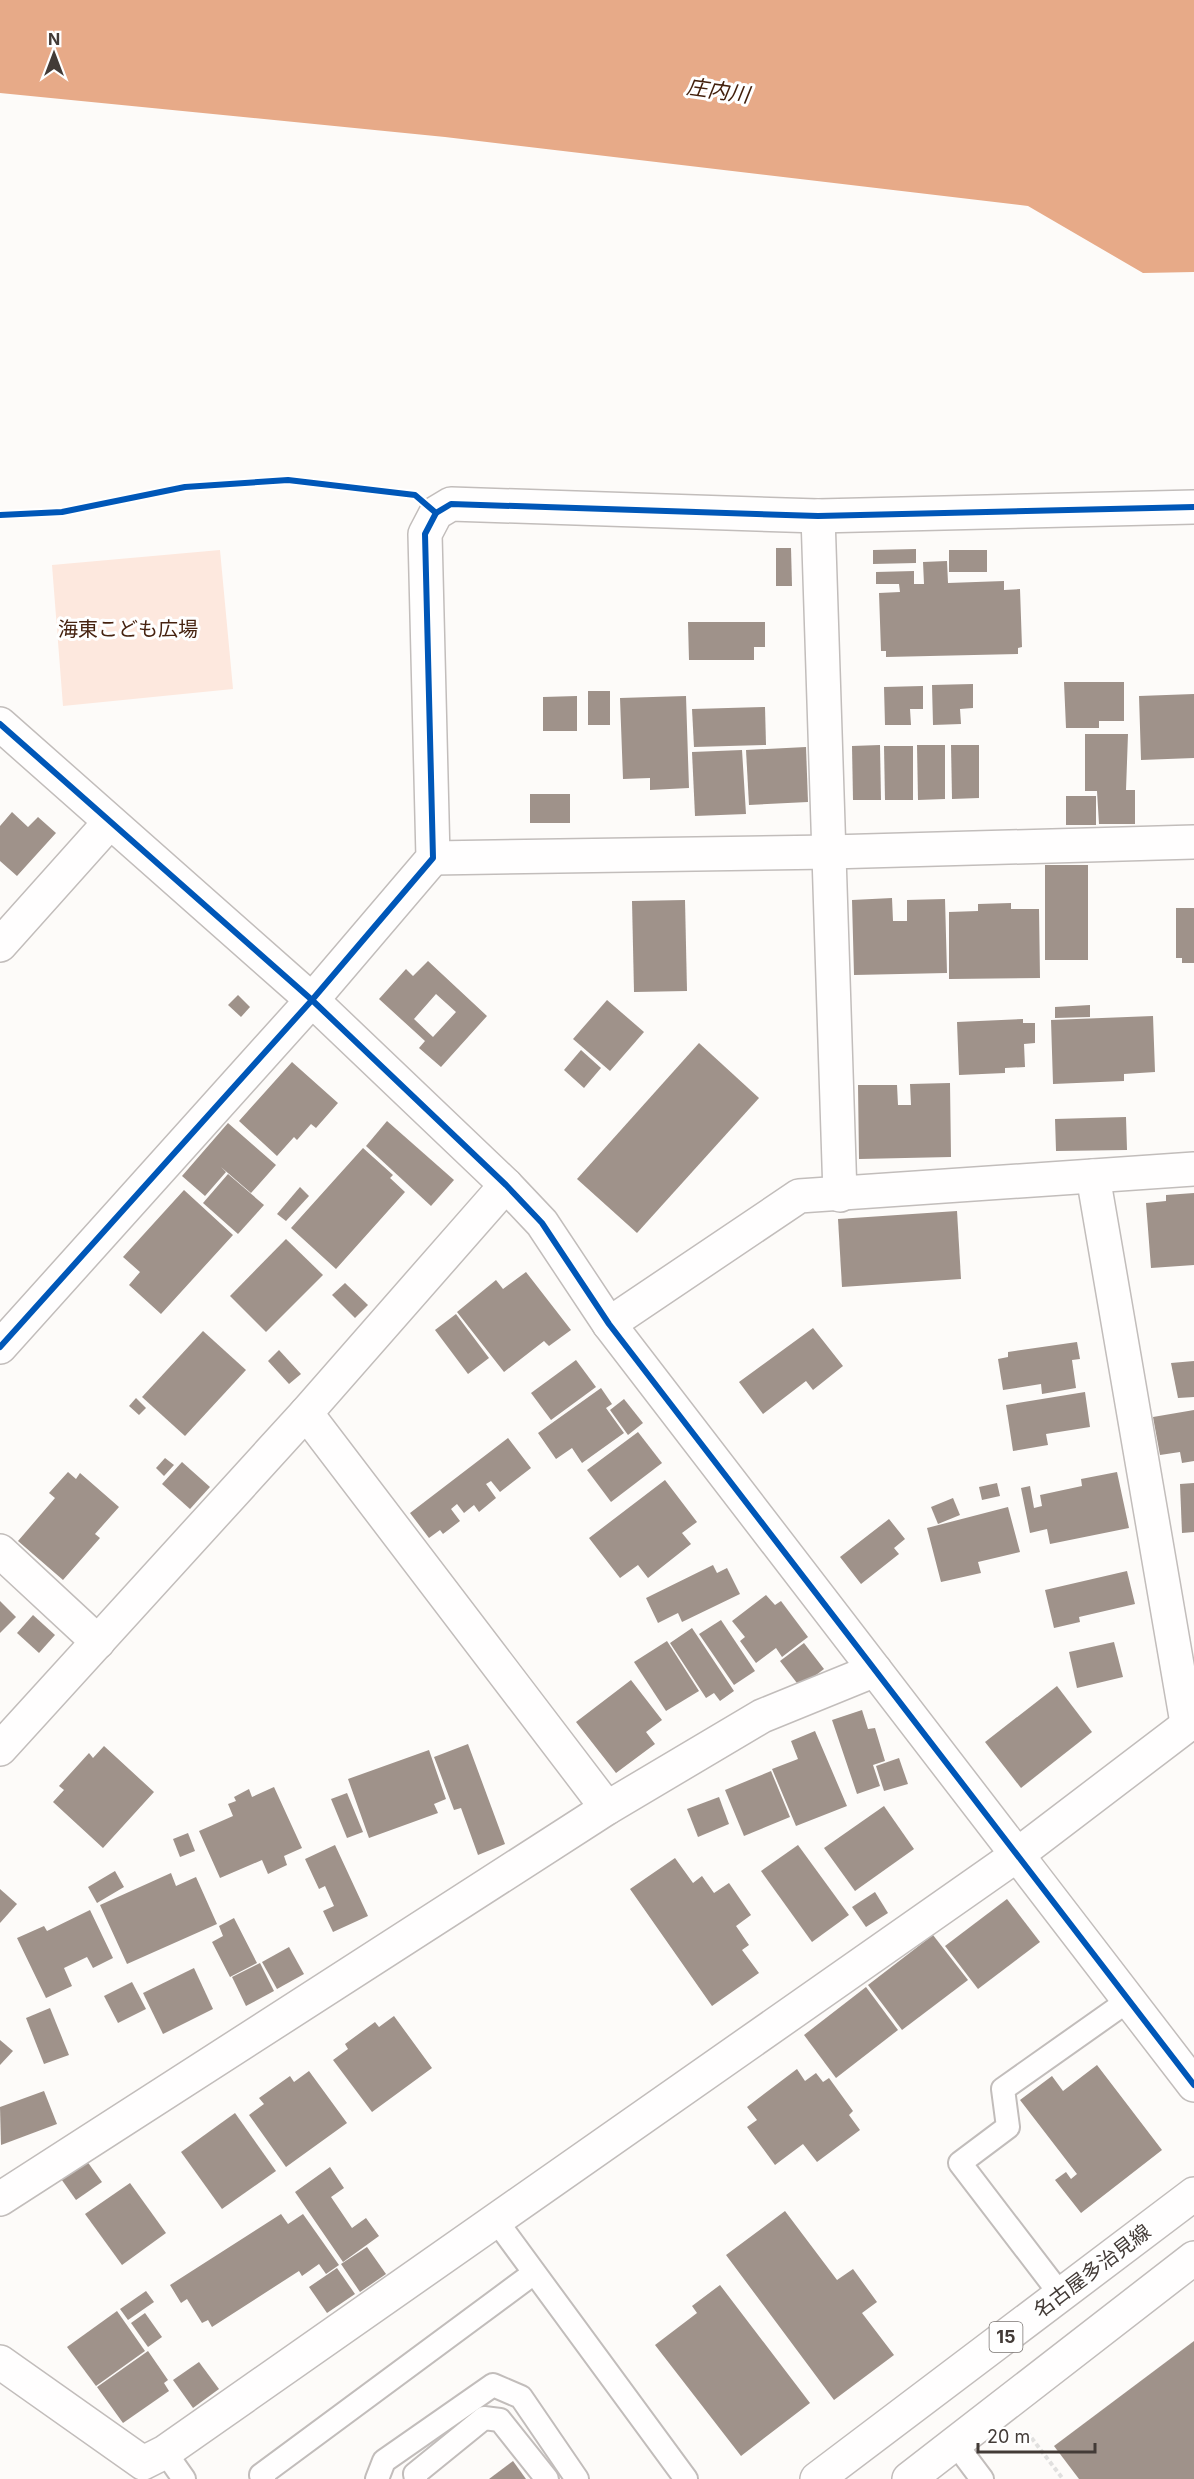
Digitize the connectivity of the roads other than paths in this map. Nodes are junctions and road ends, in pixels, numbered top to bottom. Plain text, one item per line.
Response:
1 (1194, 507) edge
2 (818, 516) junction
3 (0, 724) edge
4 (110, 822) junction
5 (1194, 842) edge
6 (830, 852) junction
7 (433, 858) junction
8 (0, 945) edge
9 (312, 1000) junction
10 (1194, 1169) edge
11 (1092, 1176) junction
12 (506, 1185) junction
13 (840, 1195) junction
14 (609, 1324) junction
15 (0, 1347) edge
16 (306, 1413) junction
17 (0, 1551) edge
18 (98, 1642) junction
19 (875, 1670) junction
20 (1190, 1721) edge
21 (0, 1749) edge
22 (608, 1808) junction
23 (1017, 1855) junction
24 (1129, 2000) junction
25 (1194, 2085) edge
26 (1194, 2194) edge
27 (0, 2199) edge
28 (495, 2219) junction
29 (1194, 2258) edge
30 (534, 2273) junction
31 (1061, 2295) junction
32 (0, 2362) edge
33 (955, 2443) junction
34 (141, 2465) edge
35 (183, 2479) edge
36 (264, 2479) edge
37 (377, 2479) edge
38 (416, 2479) edge
39 (547, 2479) edge
40 (577, 2479) edge
41 (686, 2479) edge
42 (817, 2479) edge
43 (909, 2479) edge
44 (982, 2479) edge

1 - 2 street
2 - 6 street
2 - 7 street
3 - 4 street
4 - 8 street
4 - 9 street
5 - 6 street
6 - 7 street
6 - 13 street
7 - 9 street
9 - 12 street
9 - 15 street
10 - 11 street
11 - 13 street
11 - 20 street
12 - 14 street
12 - 16 street
13 - 14 street
14 - 19 street
16 - 18 street
16 - 22 street
17 - 18 street
18 - 21 street
19 - 22 street
19 - 23 street
20 - 23 street
22 - 27 street
23 - 24 street
23 - 28 street
24 - 25 street
24 - 31 lane
26 - 31 street, 名古屋多治見線 / 15
28 - 30 lane
28 - 34 street
29 - 33 street
30 - 36 lane
30 - 41 lane
31 - 42 street, 名古屋多治見線 / 15
32 - 34 street
33 - 43 street
33 - 44 lane
34 - 35 lane
37 - 40 lane
38 - 39 lane

